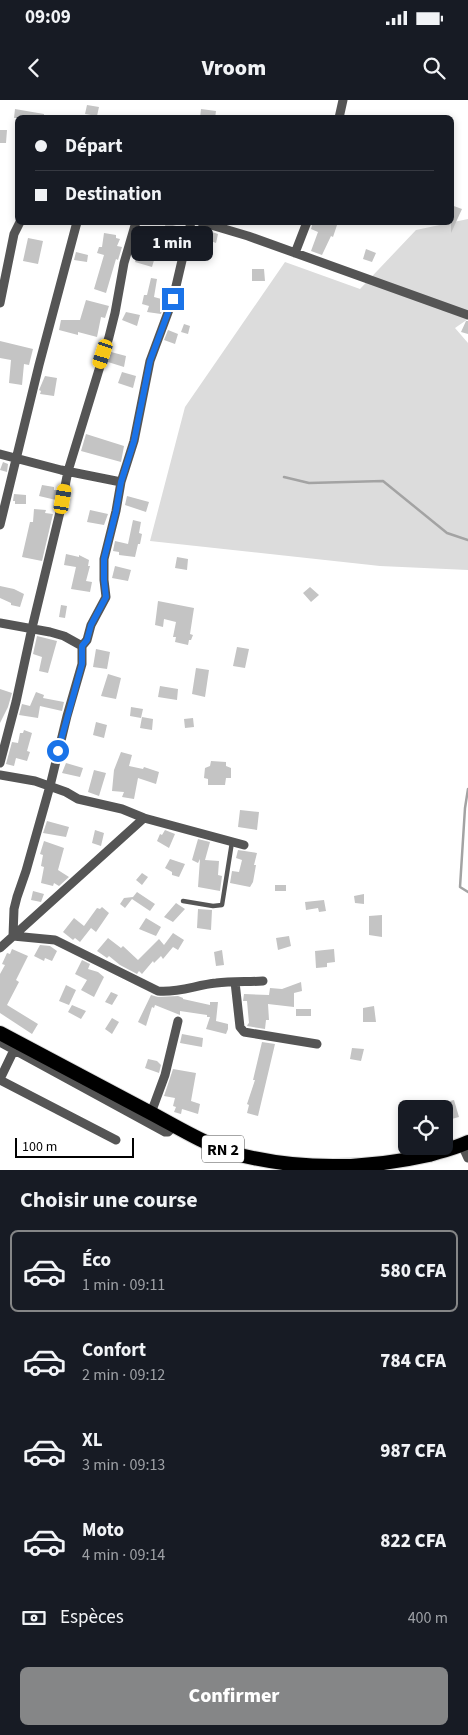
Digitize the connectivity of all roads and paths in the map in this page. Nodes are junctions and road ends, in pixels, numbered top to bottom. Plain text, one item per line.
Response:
1 (343, 100) edge
2 (340, 115) edge
3 (18, 225) edge
4 (76, 225) edge
5 (135, 225) edge
6 (190, 225) edge
7 (211, 225) edge
8 (305, 225) edge
9 (295, 253) junction
10 (0, 303) edge
11 (468, 315) edge
12 (0, 454) edge
13 (16, 459) junction
14 (68, 471) junction
15 (121, 482) junction
16 (0, 525) edge
17 (0, 623) edge
18 (32, 628) junction
19 (82, 646) junction
20 (0, 763) edge
21 (0, 775) edge
22 (50, 786) junction
23 (144, 818) junction
24 (232, 842) junction
25 (244, 845) dead end
26 (184, 901) dead end
27 (13, 936) junction
28 (0, 948) edge
29 (263, 981) dead end
30 (235, 982) junction
31 (178, 1021) dead end
32 (0, 1033) edge
33 (0, 1042) edge
34 (317, 1044) dead end
35 (14, 1050) junction
36 (0, 1080) edge
37 (151, 1113) junction
38 (174, 1126) junction
39 (116, 1140) dead end
40 (465, 1143) edge
41 (468, 1158) edge

1 - 2 street
3 - 10 street
4 - 13 street
5 - 14 street
6 - 15 street
7 - 9 street
8 - 9 street
9 - 11 street
12 - 13 street
13 - 14 street
13 - 16 street
14 - 15 street
14 - 18 street
15 - 19 street
17 - 18 street
18 - 19 street
18 - 20 street
19 - 22 street
21 - 22 street
22 - 23 street
22 - 27 street
23 - 24 street
23 - 27 street
24 - 25 street
24 - 26 lane
27 - 28 street
27 - 30 street
29 - 30 street
30 - 34 street
31 - 37 street
32 - 37 highway, RN 2
33 - 35 street
35 - 36 street
35 - 38 street
36 - 39 street
37 - 38 highway, RN 2
38 - 40 highway, RN 2
40 - 41 street

